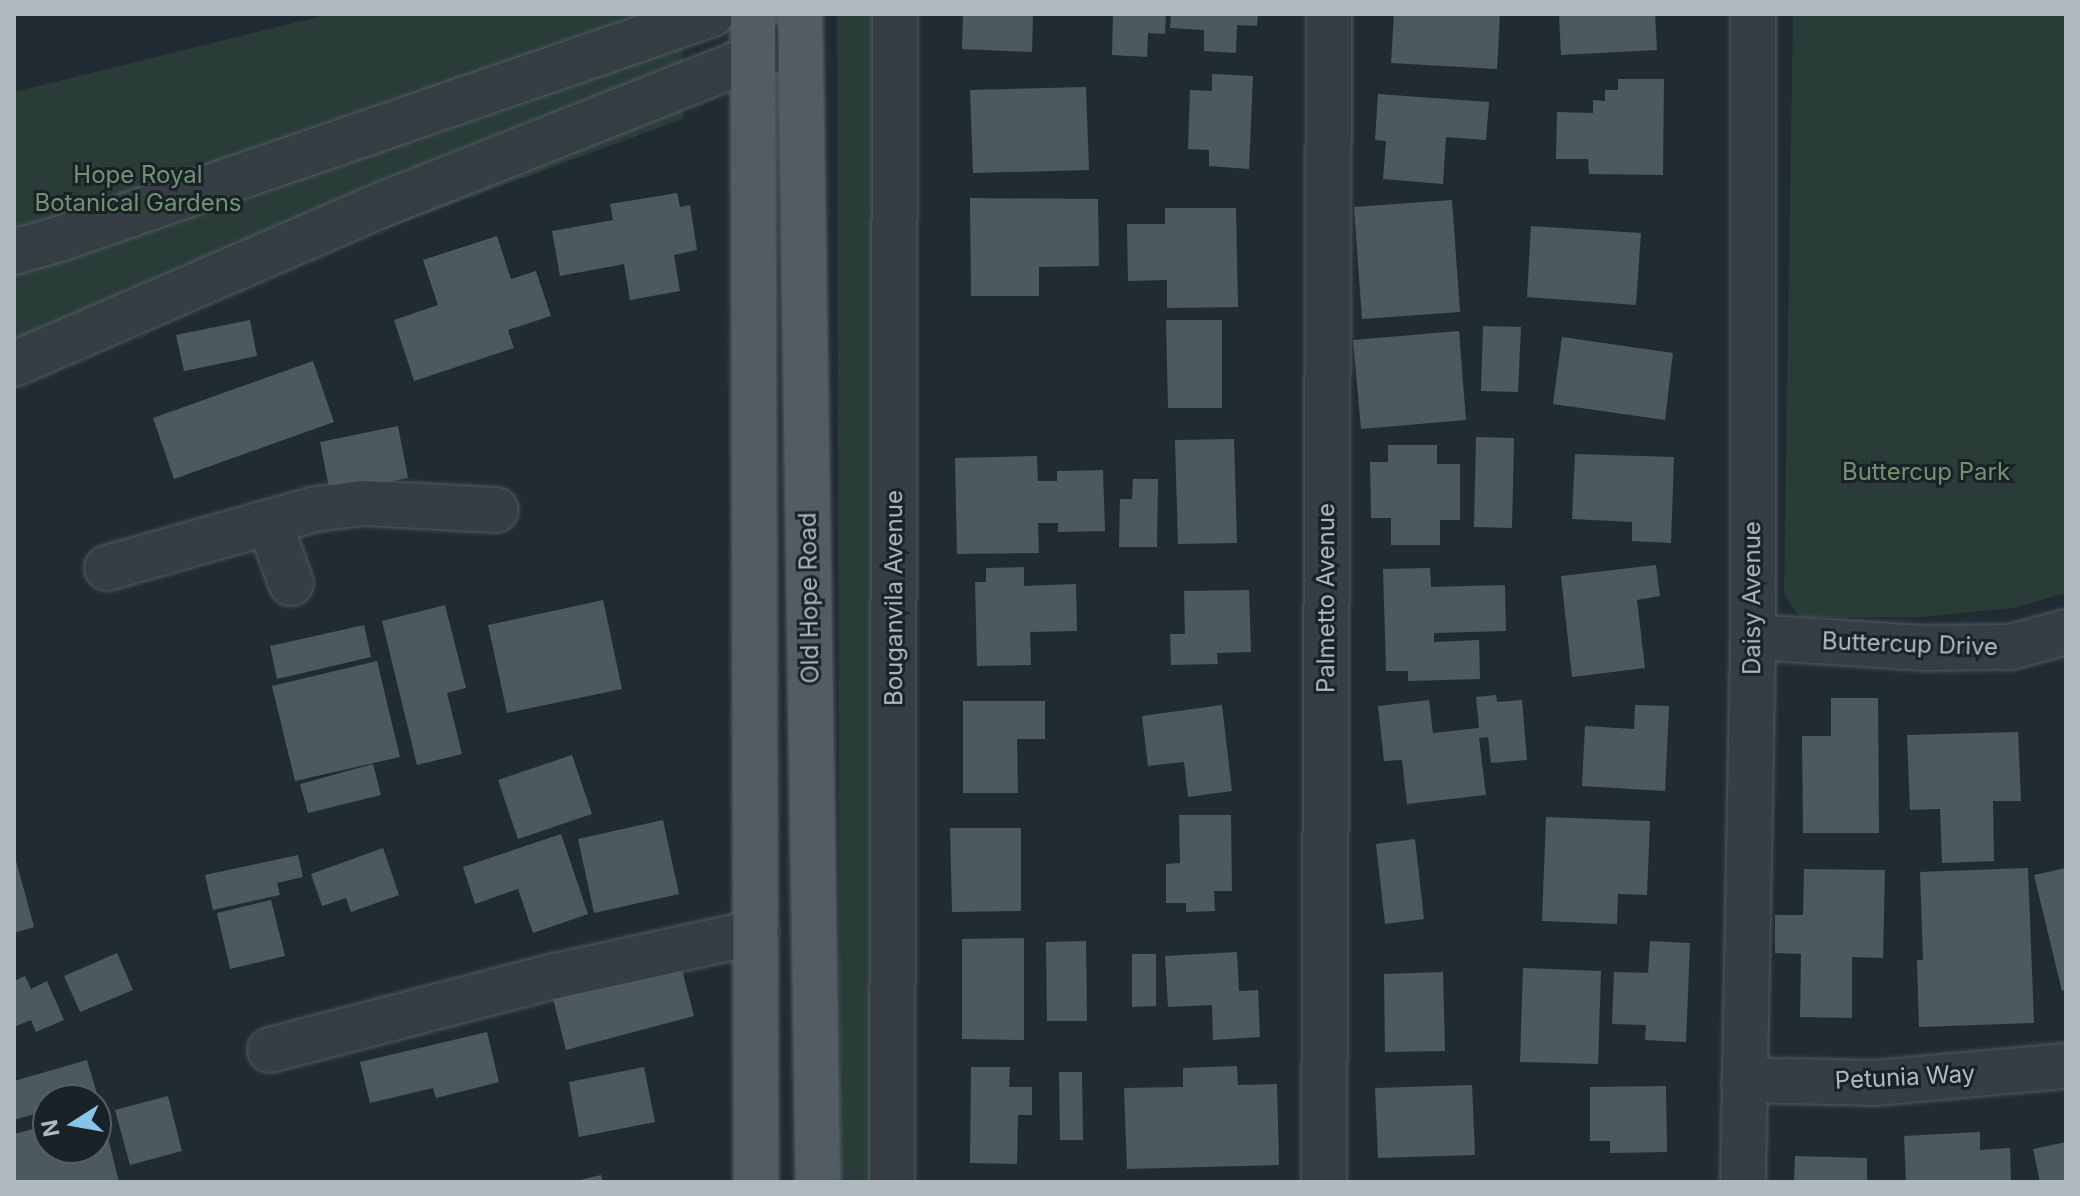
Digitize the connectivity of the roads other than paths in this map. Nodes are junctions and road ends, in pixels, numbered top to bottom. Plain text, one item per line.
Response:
1 (712, 14) edge
2 (753, 14) edge
3 (895, 14) edge
4 (1329, 14) edge
5 (1753, 14) edge
6 (800, 26) edge
7 (753, 57) junction
8 (14, 252) edge
9 (14, 364) edge
10 (496, 510) dead end
11 (269, 522) junction
12 (107, 568) dead end
13 (291, 583) dead end
14 (2066, 632) edge
15 (1753, 637) junction
16 (756, 932) junction
17 (270, 1050) dead end
18 (2066, 1066) edge
19 (1744, 1080) junction
20 (756, 1182) edge
21 (818, 1182) edge
22 (892, 1182) edge
23 (1324, 1182) edge
24 (1743, 1182) edge

1 - 8 street
2 - 7 main road
3 - 22 street, Bouganvila Avenue
4 - 23 street, Palmetto Avenue
5 - 15 street, Daisy Avenue
6 - 7 street
6 - 21 main road, Old Hope Road
7 - 9 street
7 - 16 main road
10 - 11 street
11 - 12 street
11 - 13 street
14 - 15 street, Buttercup Drive
15 - 19 street, Daisy Avenue
16 - 17 street
16 - 20 main road
18 - 19 street, Petunia Way
19 - 24 street, Daisy Avenue

